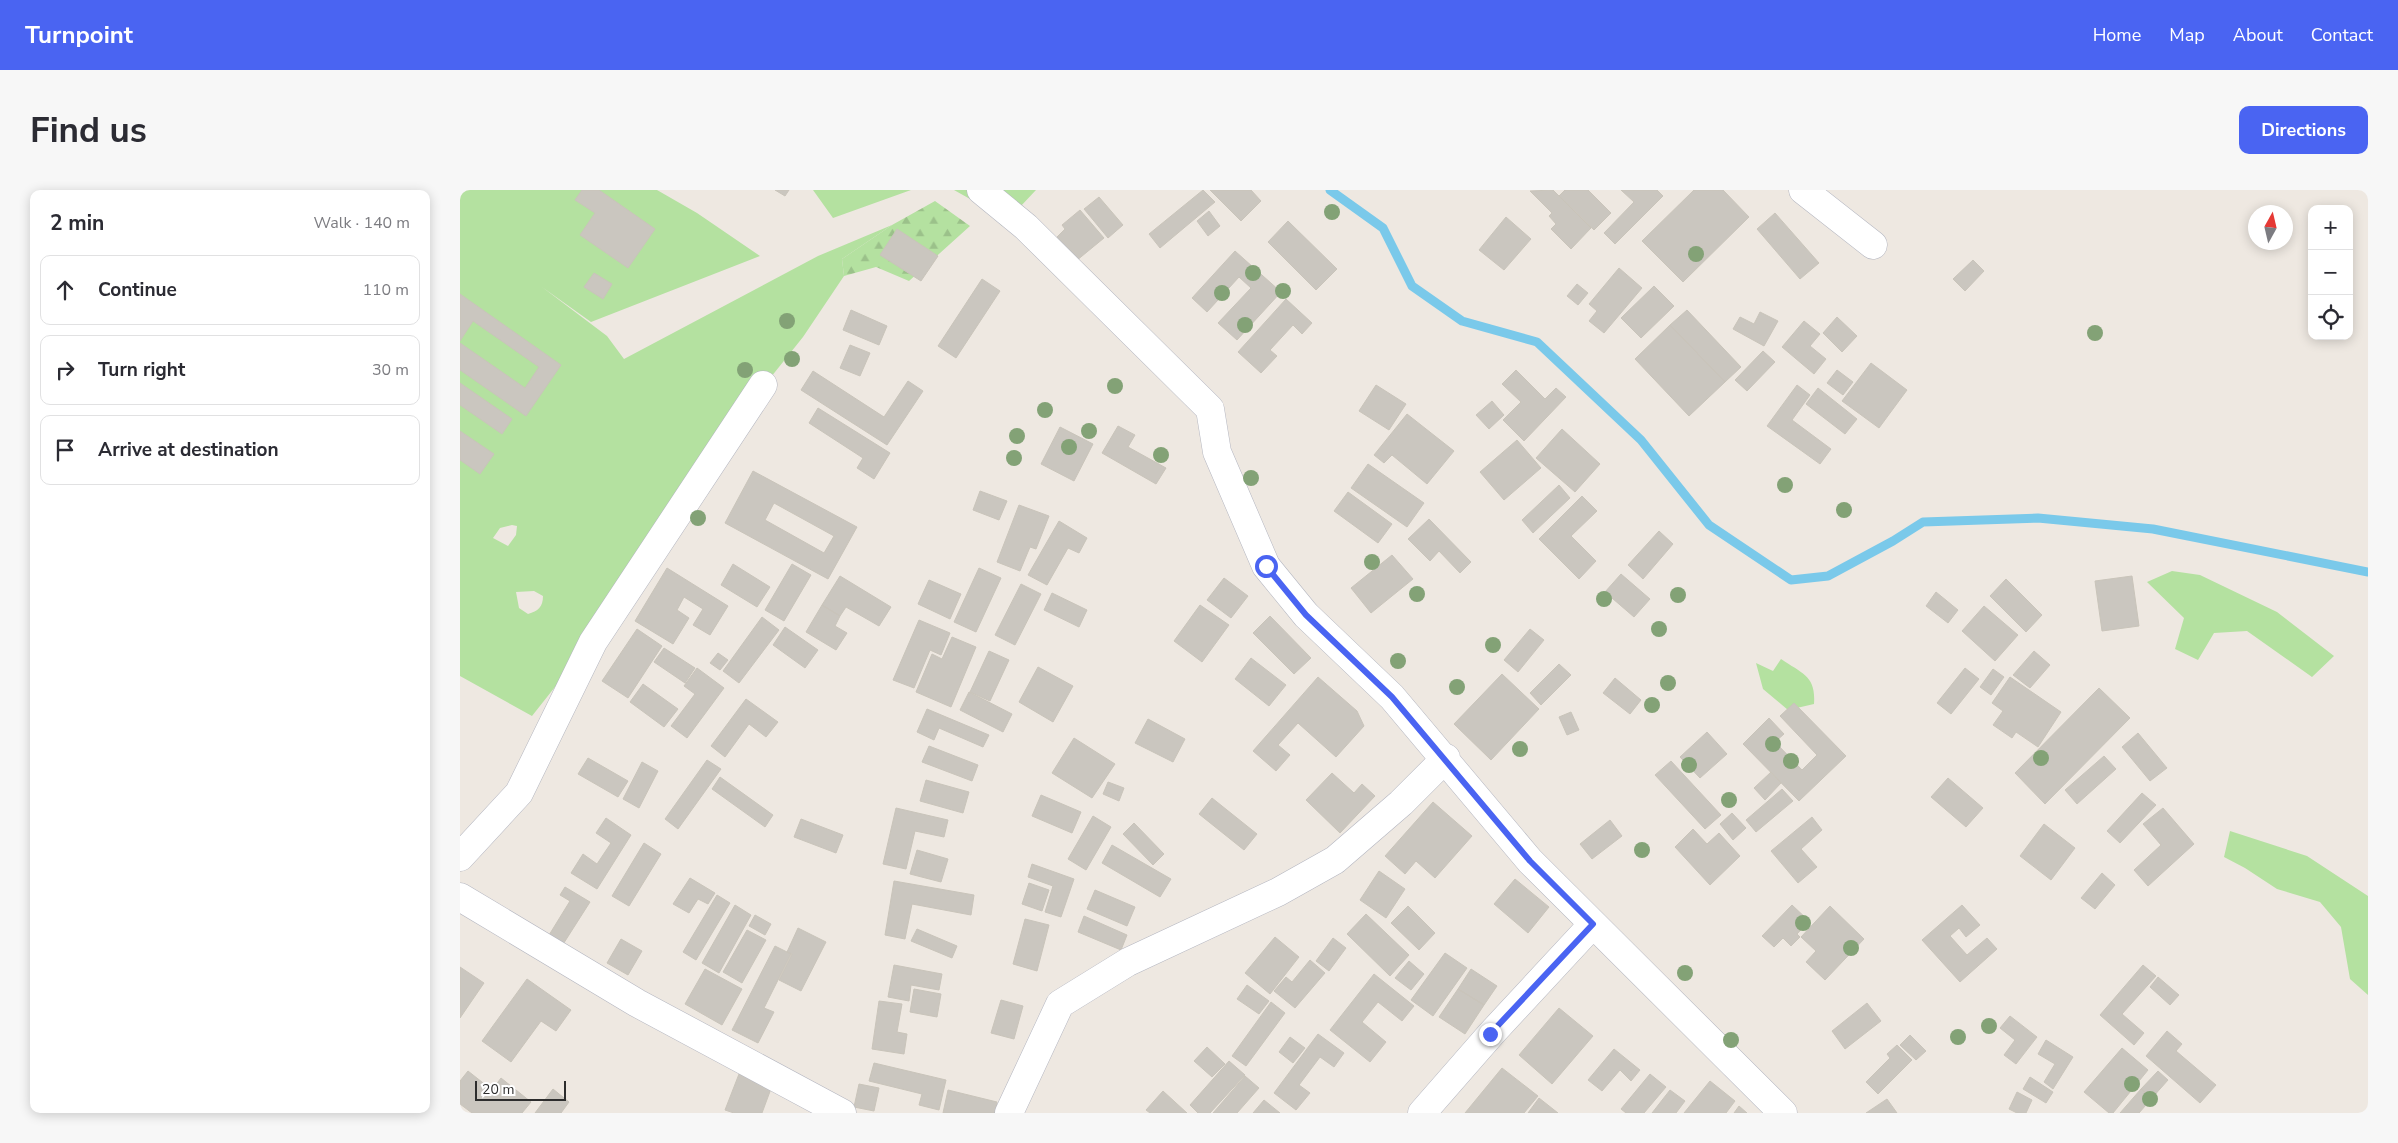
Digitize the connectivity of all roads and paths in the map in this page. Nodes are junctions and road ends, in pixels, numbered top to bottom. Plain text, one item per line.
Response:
1 (981, 190) edge
2 (1804, 190) edge
3 (1873, 244) dead end
4 (763, 385) dead end
5 (1446, 758) junction
6 (460, 857) edge
7 (460, 897) edge
8 (1593, 924) junction
9 (842, 1113) edge
10 (1009, 1113) edge
11 (1422, 1113) edge
12 (1783, 1113) edge

1 - 5 street
2 - 3 street
4 - 6 street
5 - 8 street
5 - 10 street
7 - 9 street
8 - 11 street
8 - 12 street

